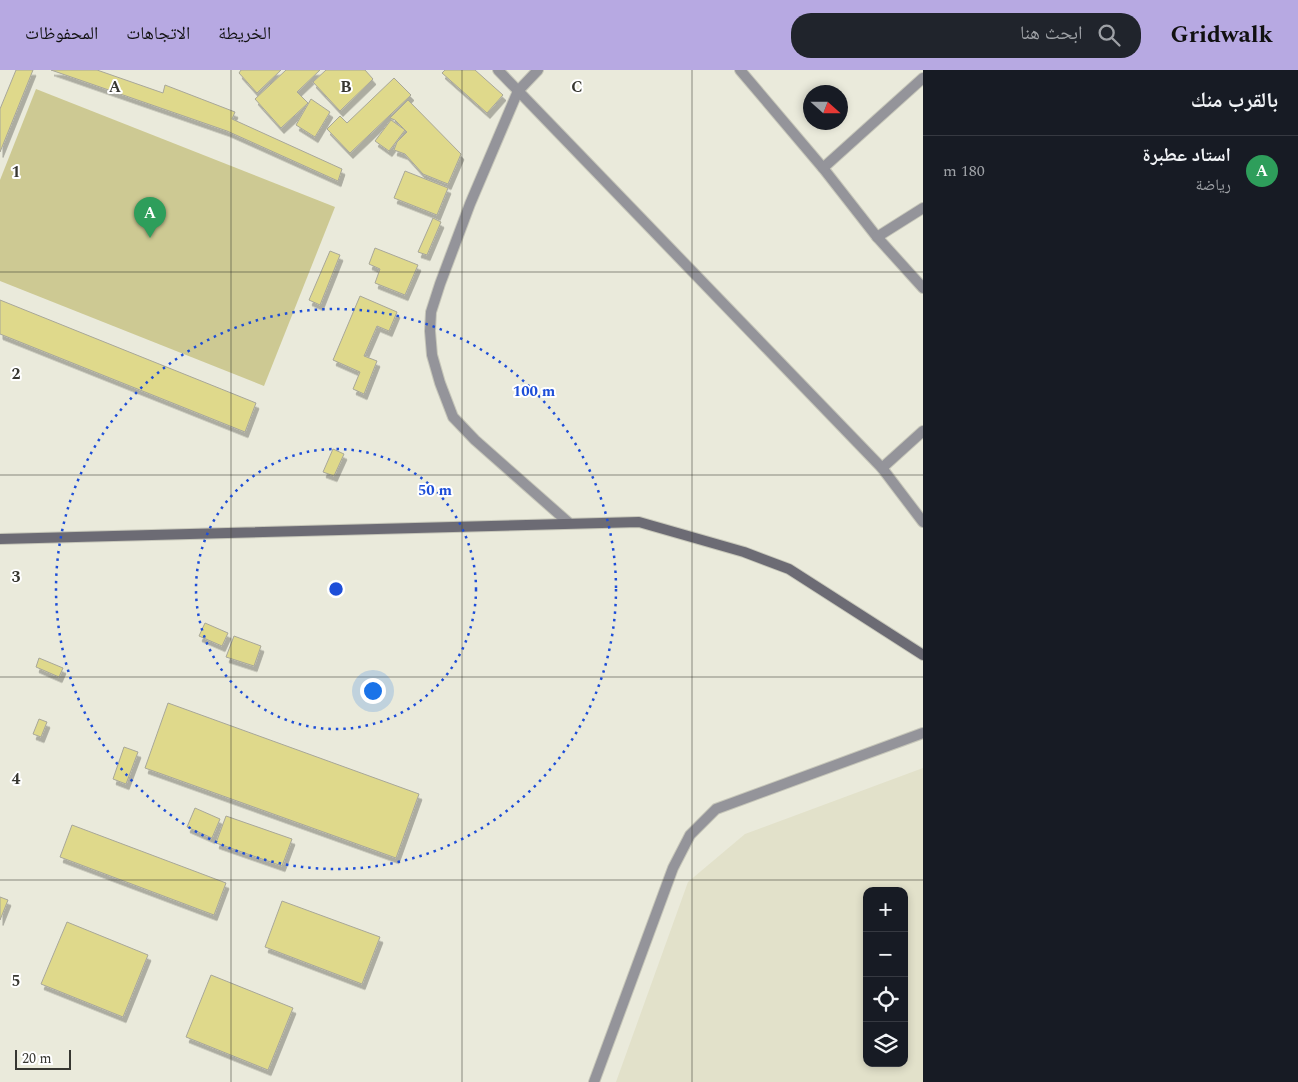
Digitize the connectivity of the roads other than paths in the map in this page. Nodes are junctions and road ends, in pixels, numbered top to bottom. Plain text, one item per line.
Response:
1 (498, 70) edge
2 (538, 70) edge
3 (740, 70) edge
4 (923, 78) edge
5 (518, 91) junction
6 (823, 168) junction
7 (923, 208) edge
8 (877, 237) junction
9 (923, 288) edge
10 (923, 431) edge
11 (882, 468) junction
12 (923, 522) edge
13 (569, 523) junction
14 (0, 539) edge
15 (923, 654) edge
16 (923, 733) edge
17 (594, 1082) edge

1 - 5 street
2 - 5 street
3 - 6 street
4 - 6 street
5 - 11 street
5 - 13 street
6 - 8 street
7 - 8 street
8 - 9 street
10 - 11 street
11 - 12 street
13 - 14 street
13 - 15 street
16 - 17 street

